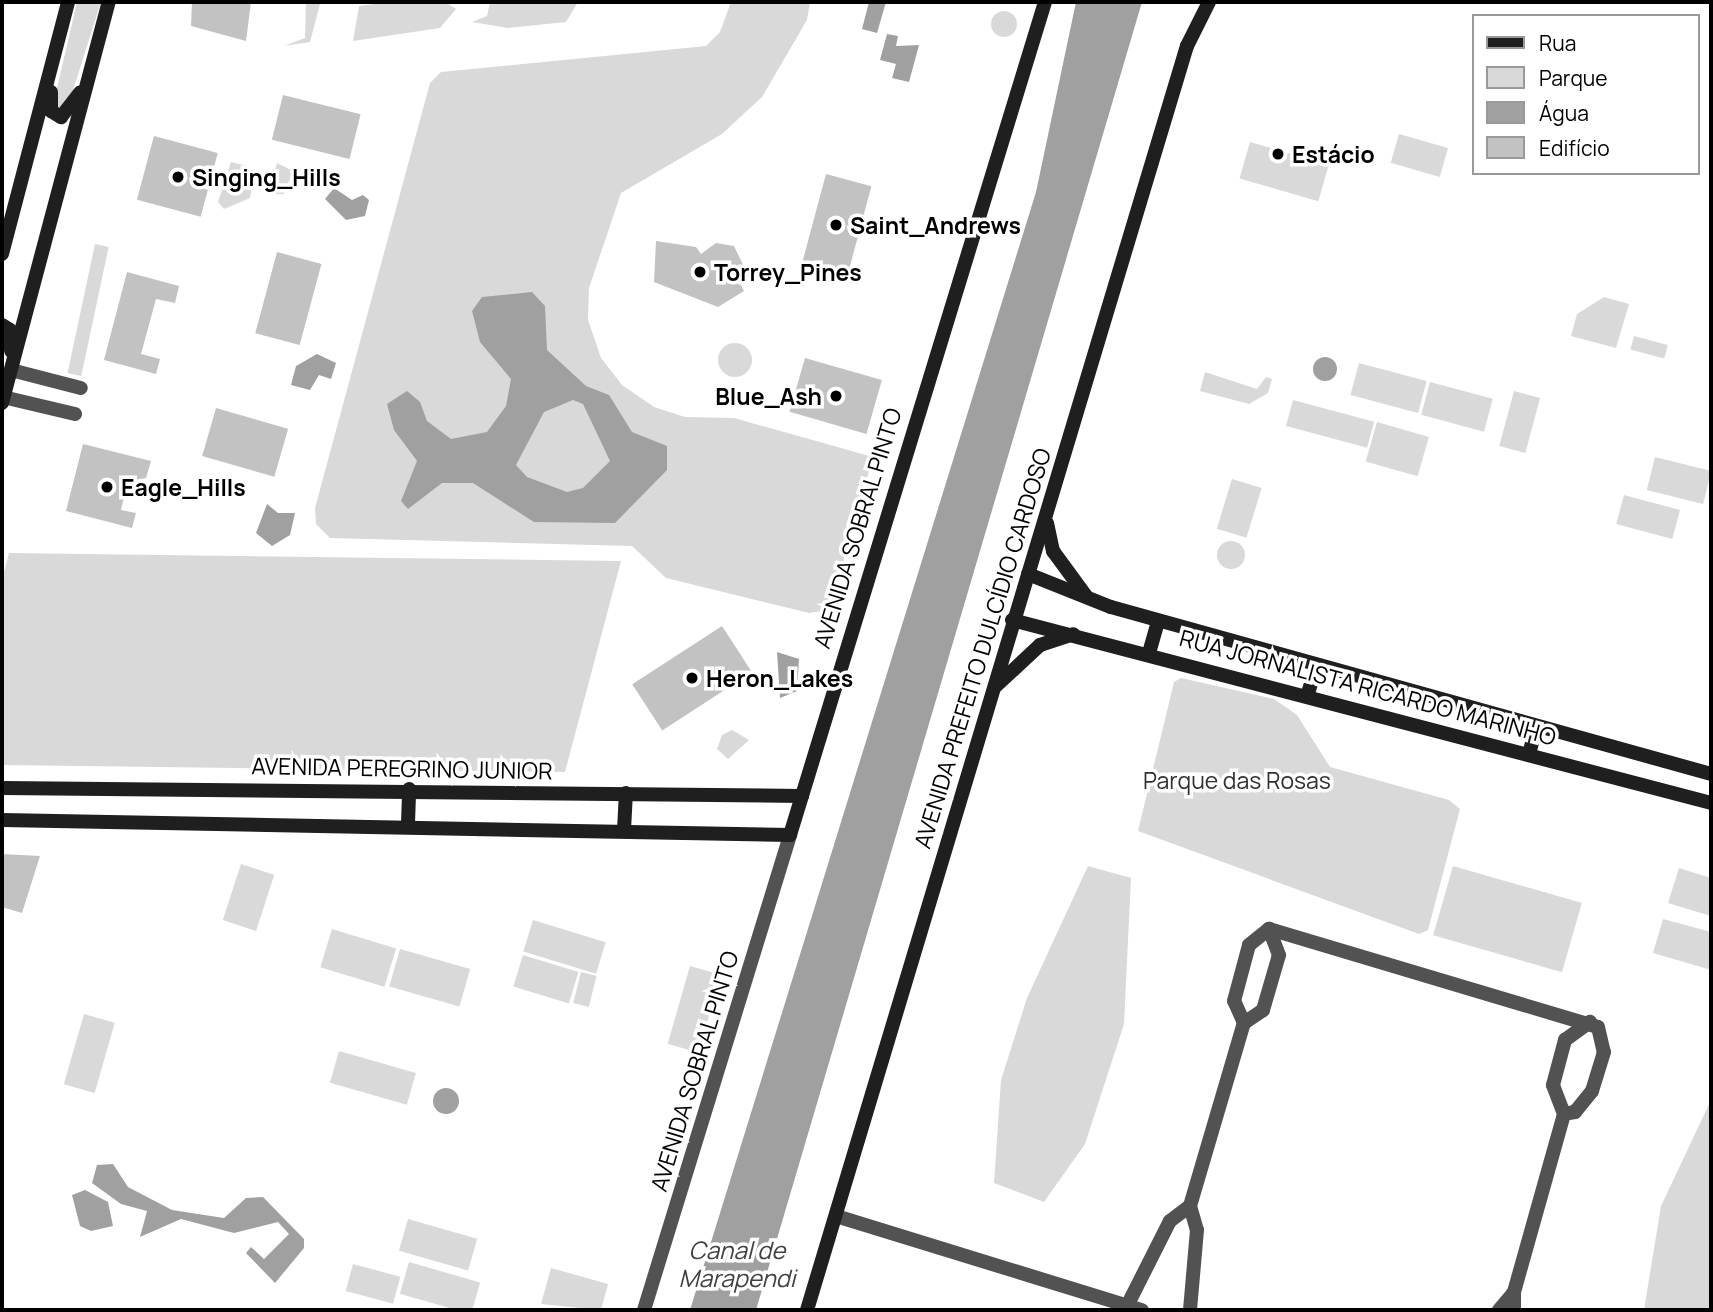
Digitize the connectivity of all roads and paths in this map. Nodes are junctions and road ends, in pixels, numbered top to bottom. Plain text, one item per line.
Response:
1 (68, 2) edge
2 (109, 2) edge
3 (1045, 2) edge
4 (1209, 2) edge
5 (62, 25) junction
6 (96, 57) junction
7 (2, 254) edge
8 (2, 325) edge
9 (11, 369) junction
10 (81, 388) dead end
11 (2, 400) edge
12 (75, 414) dead end
13 (1046, 515) junction
14 (1028, 574) junction
15 (1089, 599) junction
16 (1012, 620) junction
17 (1158, 621) junction
18 (1077, 632) junction
19 (1149, 653) junction
20 (1317, 666) junction
21 (990, 692) junction
22 (1308, 693) junction
23 (1535, 727) junction
24 (1529, 754) junction
25 (1711, 774) edge
26 (2, 788) edge
27 (409, 789) junction
28 (626, 793) junction
29 (802, 796) junction
30 (1711, 803) edge
31 (2, 820) edge
32 (408, 824) junction
33 (624, 830) junction
34 (790, 835) junction
35 (1269, 929) junction
36 (1244, 1023) junction
37 (1590, 1023) junction
38 (1564, 1114) junction
39 (1189, 1206) junction
40 (836, 1216) junction
41 (1514, 1292) junction
42 (1126, 1306) junction
43 (644, 1310) edge
44 (807, 1310) edge
45 (1142, 1310) edge
46 (1190, 1310) edge
47 (1499, 1310) edge
48 (1514, 1310) edge

1 - 5 street
2 - 6 street
3 - 29 street, AVENIDA SOBRAL PINTO
4 - 13 street, AVENIDA PREFEITO DULCÍDIO CARDOSO
5 - 6 street
5 - 7 street
6 - 9 street
8 - 9 street
9 - 10 street
9 - 11 street
11 - 12 street
13 - 14 street, AVENIDA PREFEITO DULCÍDIO CARDOSO
13 - 15 street
14 - 15 street, RUA JORNALISTA RICARDO MARINHO
14 - 16 street, AVENIDA PREFEITO DULCÍDIO CARDOSO
15 - 17 street, RUA JORNALISTA RICARDO MARINHO
16 - 18 street, RUA JORNALISTA RICARDO MARINHO
16 - 21 street, AVENIDA PREFEITO DULCÍDIO CARDOSO
17 - 19 street
17 - 20 street, RUA JORNALISTA RICARDO MARINHO
18 - 19 street, RUA JORNALISTA RICARDO MARINHO
18 - 21 street
19 - 22 street, RUA JORNALISTA RICARDO MARINHO
20 - 22 street
20 - 23 street, RUA JORNALISTA RICARDO MARINHO
21 - 40 street, AVENIDA PREFEITO DULCÍDIO CARDOSO
22 - 24 street, RUA JORNALISTA RICARDO MARINHO
23 - 24 street
23 - 25 street, RUA JORNALISTA RICARDO MARINHO
24 - 30 street, RUA JORNALISTA RICARDO MARINHO
26 - 27 street, AVENIDA PEREGRINO JUNIOR
27 - 28 street, AVENIDA PEREGRINO JUNIOR
27 - 32 street
28 - 29 street, AVENIDA PEREGRINO JUNIOR
28 - 33 street
29 - 34 street, AVENIDA SOBRAL PINTO
31 - 32 street
32 - 33 street
33 - 34 street
34 - 43 street, AVENIDA SOBRAL PINTO
35 - 36 street
35 - 36 street
35 - 37 street
36 - 39 street
37 - 38 street
37 - 38 street
38 - 41 street
39 - 42 street
39 - 46 street
40 - 42 street
40 - 44 street, AVENIDA PREFEITO DULCÍDIO CARDOSO
41 - 47 street
41 - 48 street
42 - 45 street

